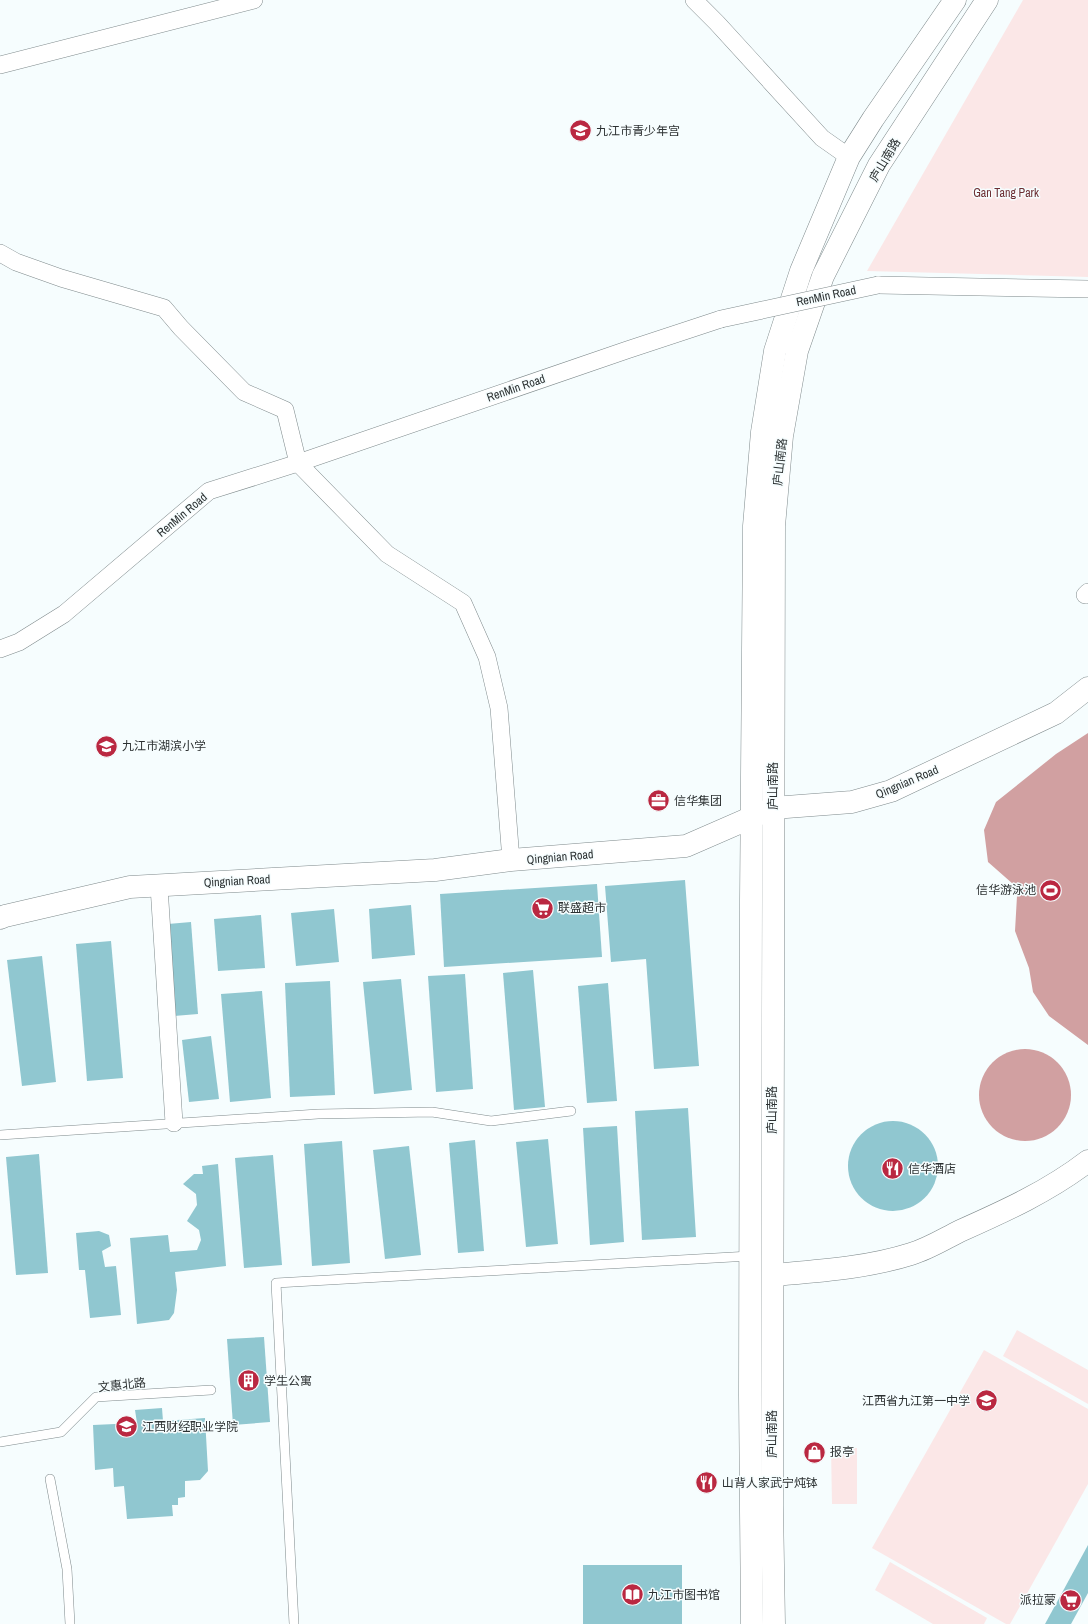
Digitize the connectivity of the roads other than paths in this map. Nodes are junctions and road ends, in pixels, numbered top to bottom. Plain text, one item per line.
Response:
1 (254, 0) edge
2 (694, 0) edge
3 (955, 0) edge
4 (987, 0) edge
5 (0, 66) edge
6 (849, 157) junction
7 (0, 253) edge
8 (1088, 289) edge
9 (298, 463) junction
10 (0, 648) edge
11 (1088, 688) edge
12 (773, 808) junction
13 (752, 818) junction
14 (511, 860) junction
15 (159, 886) junction
16 (0, 918) edge
17 (570, 1111) dead end
18 (174, 1124) junction
19 (0, 1135) edge
20 (1088, 1161) edge
21 (750, 1256) junction
22 (773, 1275) junction
23 (211, 1390) dead end
24 (0, 1442) edge
25 (50, 1479) dead end
26 (70, 1624) edge
27 (294, 1624) edge
28 (752, 1624) edge
29 (774, 1624) edge

1 - 5 street
2 - 6 street
3 - 6 main road, 庐山南路
4 - 12 main road, 庐山南路
6 - 13 main road, 庐山南路
7 - 9 street
8 - 9 street, RenMin Road, bridge
9 - 10 street, RenMin Road
9 - 14 street
11 - 12 main road, Qingnian Road
12 - 13 main road, Qingnian Road
12 - 22 main road, 庐山南路
13 - 14 main road, Qingnian Road
13 - 21 main road, 庐山南路
14 - 15 main road, Qingnian Road
15 - 16 main road, Qingnian Road
15 - 18 street
17 - 18 lane
18 - 19 lane
20 - 22 main road
21 - 27 lane
21 - 28 main road, 庐山南路
22 - 29 main road, 庐山南路
23 - 24 lane, 文惠北路
25 - 26 lane

